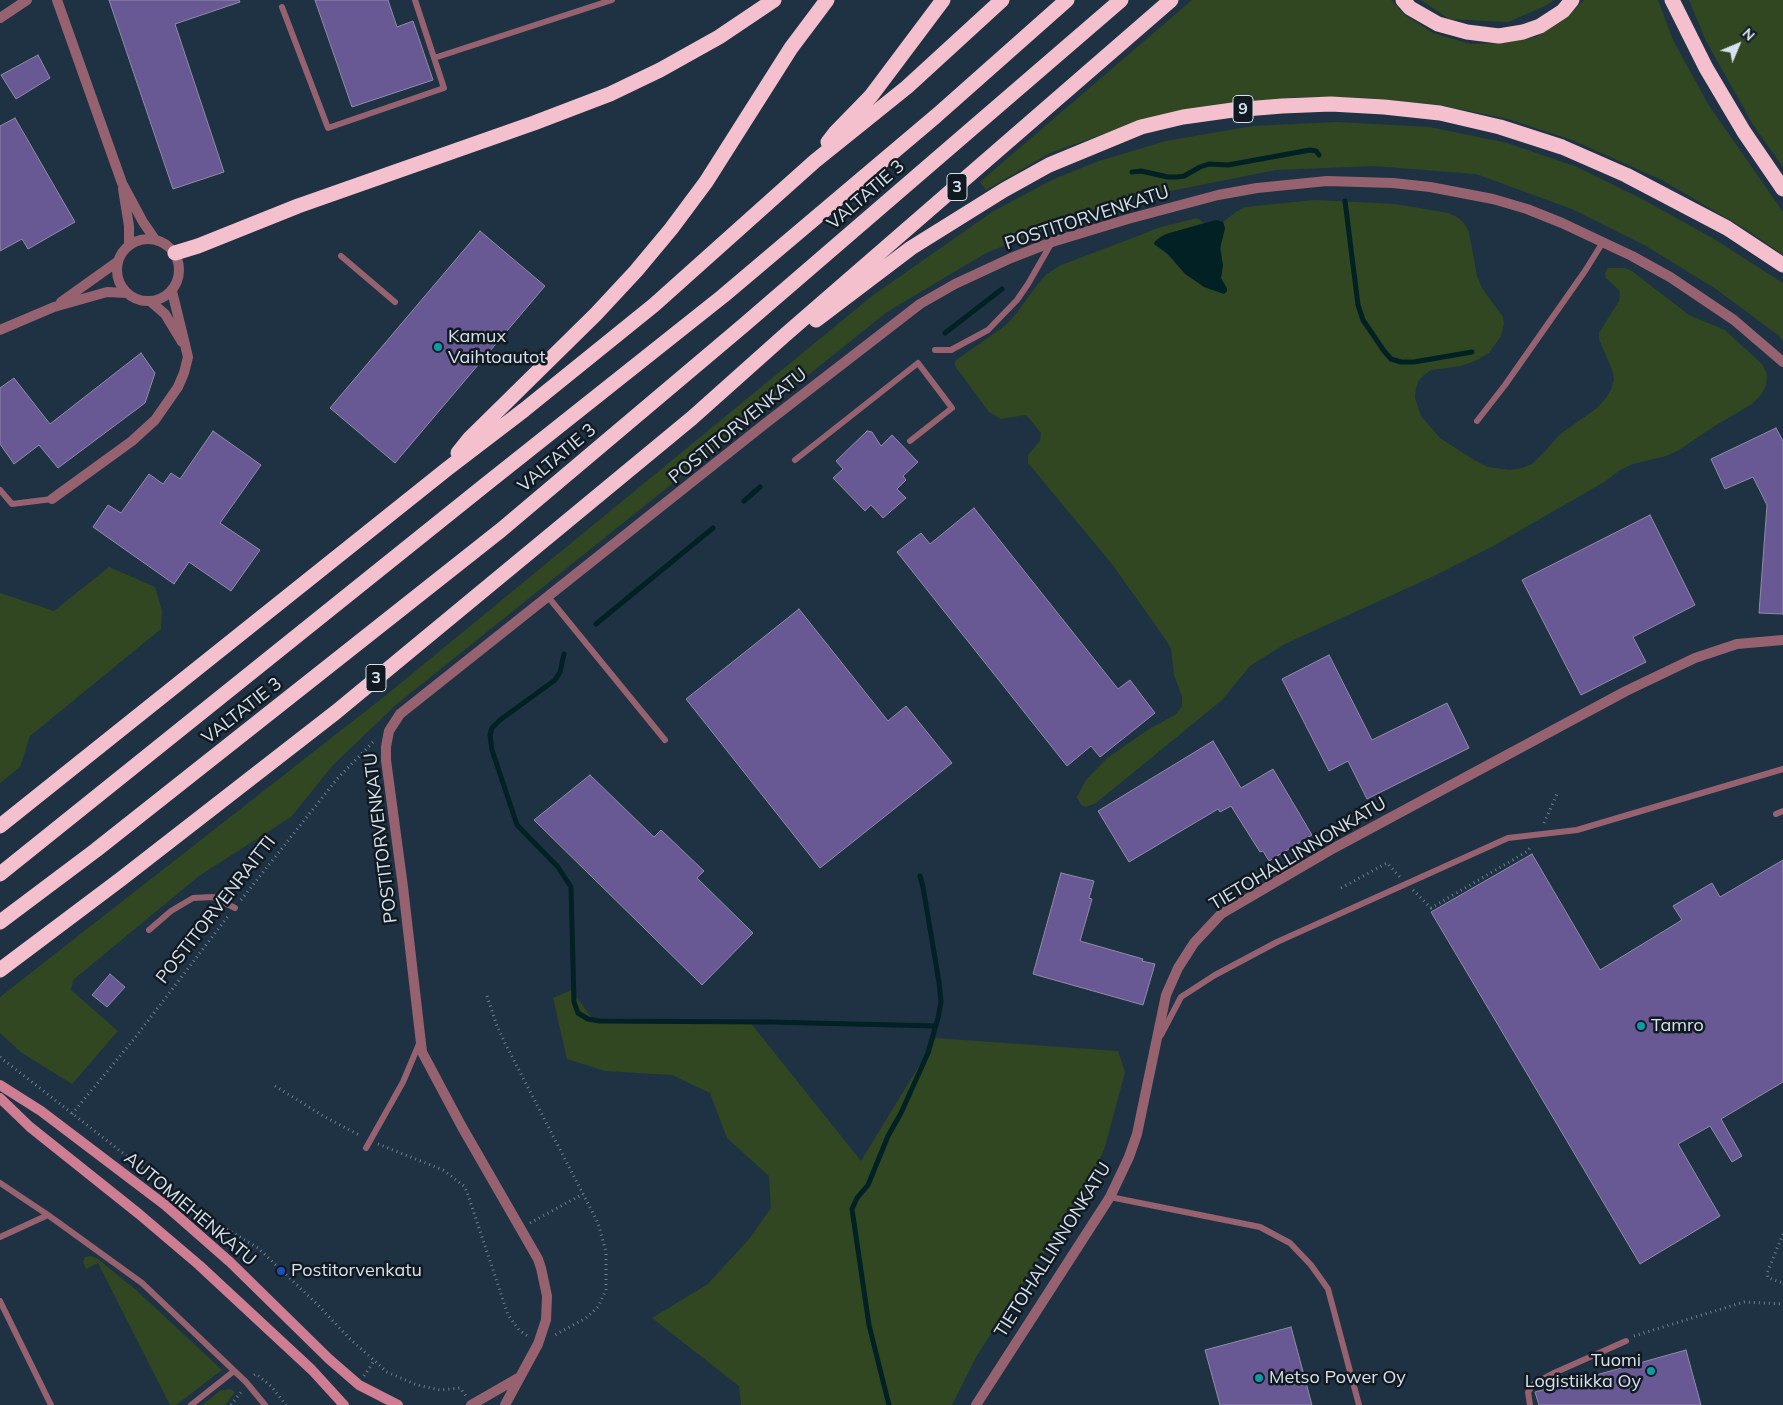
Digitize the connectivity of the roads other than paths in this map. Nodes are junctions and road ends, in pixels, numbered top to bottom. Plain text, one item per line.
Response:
1 (56, 0) edge
2 (415, 0) edge
3 (612, 0) edge
4 (774, 0) edge
5 (826, 0) edge
6 (943, 0) edge
7 (1002, 0) edge
8 (1067, 0) edge
9 (1121, 0) edge
10 (1171, 0) edge
11 (1403, 0) edge
12 (1572, 0) edge
13 (21, 1) edge
14 (1674, 5) edge
15 (282, 7) dead end
16 (0, 18) edge
17 (434, 58) junction
18 (815, 161) junction
19 (122, 183) junction
20 (1783, 189) edge
21 (154, 238) junction
22 (1052, 242) junction
23 (1604, 242) junction
24 (129, 244) junction
25 (175, 253) junction
26 (341, 256) dead end
27 (117, 262) junction
28 (1783, 265) edge
29 (172, 290) junction
30 (127, 293) junction
31 (150, 301) junction
32 (395, 302) dead end
33 (54, 307) junction
34 (0, 330) edge
35 (185, 347) junction
36 (935, 350) dead end
37 (1783, 362) edge
38 (742, 373) junction
39 (1476, 421) dead end
40 (910, 441) dead end
41 (795, 460) dead end
42 (447, 469) junction
43 (0, 490) edge
44 (52, 499) joint
45 (549, 598) junction
46 (1783, 640) edge
47 (665, 740) dead end
48 (1783, 769) edge
49 (1783, 812) edge
50 (1776, 814) dead end
51 (0, 826) edge
52 (0, 874) edge
53 (235, 908) road end
54 (0, 922) edge
55 (149, 930) dead end
56 (0, 970) edge
57 (420, 1043) junction
58 (1155, 1045) junction
59 (0, 1085) edge
60 (0, 1098) edge
61 (366, 1148) dead end
62 (0, 1183) edge
63 (1110, 1197) junction
64 (48, 1215) junction
65 (0, 1237) edge
66 (0, 1301) edge
67 (1626, 1341) dead end
68 (234, 1371) junction
69 (519, 1377) junction
70 (472, 1404) edge
71 (51, 1405) edge
72 (191, 1405) edge
73 (266, 1405) edge
74 (344, 1405) edge
75 (398, 1405) edge
76 (505, 1405) edge
77 (976, 1405) edge
78 (1359, 1405) edge
79 (1530, 1405) edge

1 - 19 street
2 - 17 lane
3 - 17 lane
4 - 25 highway
5 - 42 highway
6 - 18 highway
7 - 18 highway
8 - 52 highway, VALTATIE 3
9 - 54 highway, VALTATIE 3
10 - 38 highway, 3
11 - 12 highway
13 - 16 street
14 - 20 highway
15 - 17 lane
18 - 42 highway
19 - 21 street
19 - 24 street
21 - 24 street
21 - 25 street
22 - 23 street, POSTITORVENKATU
22 - 36 lane
22 - 45 street, POSTITORVENKATU
23 - 37 street, POSTITORVENKATU
23 - 39 lane
24 - 27 street
25 - 29 street
26 - 32 lane
27 - 30 street
27 - 33 street
28 - 38 highway, 9
29 - 31 street
29 - 35 street
30 - 31 street
30 - 33 street
31 - 35 street
33 - 34 street
35 - 44 street
38 - 56 highway, 3
40 - 41 lane
42 - 51 highway
43 - 44 lane
45 - 47 lane
45 - 57 street, POSTITORVENKATU
46 - 58 street, TIETOHALLINNONKATU
48 - 58 lane
49 - 50 lane
53 - 55 lane
57 - 61 lane
57 - 69 street, POSTITORVENKATU
58 - 63 street, TIETOHALLINNONKATU
59 - 75 main road, AUTOMIEHENKATU
60 - 74 main road, AUTOMIEHENKATU
62 - 64 lane
63 - 77 street, TIETOHALLINNONKATU
63 - 78 lane
64 - 65 lane
64 - 68 lane
66 - 71 lane
67 - 79 lane
68 - 72 lane
68 - 73 lane
69 - 70 street, POSTITORVENKATU
69 - 76 street, POSTITORVENKATU

